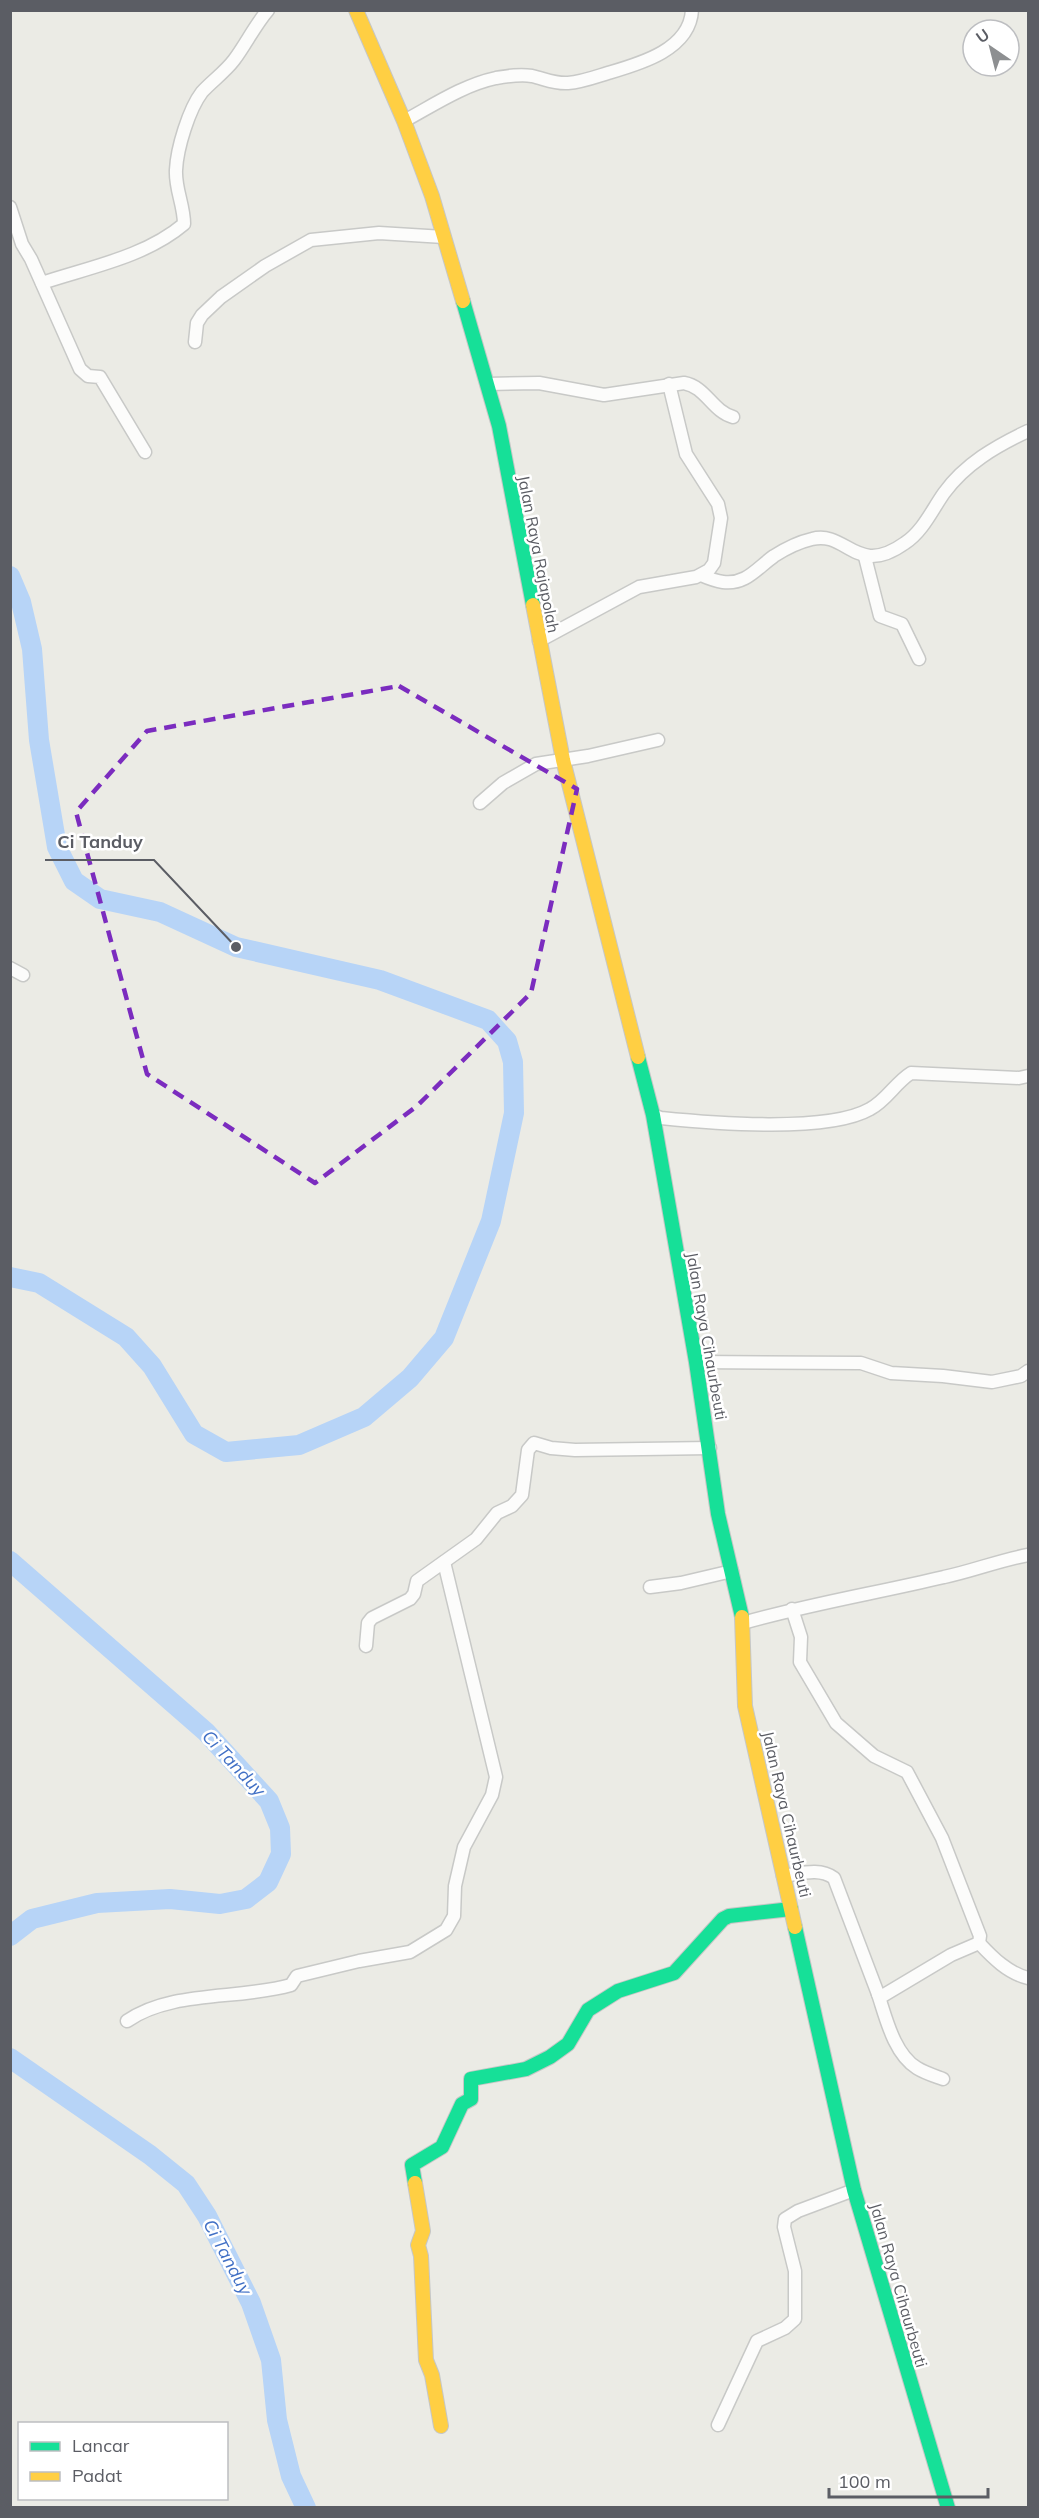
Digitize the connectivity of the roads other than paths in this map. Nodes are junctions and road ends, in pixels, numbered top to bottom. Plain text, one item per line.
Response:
1 (268, 10) edge
2 (356, 10) edge
3 (692, 10) edge
4 (404, 121) junction
5 (10, 207) edge
6 (444, 237) junction
7 (42, 283) junction
8 (195, 342) dead end
9 (487, 384) junction
10 (669, 384) junction
11 (733, 417) dead end
12 (1029, 431) edge
13 (145, 452) dead end
14 (865, 557) junction
15 (701, 575) junction
16 (539, 641) junction
17 (919, 659) dead end
18 (658, 740) dead end
19 (563, 761) junction
20 (480, 803) dead end
21 (10, 968) edge
22 (23, 975) dead end
23 (1029, 1076) edge
24 (653, 1115) junction
25 (696, 1362) junction
26 (1029, 1371) edge
27 (710, 1448) junction
28 (1029, 1555) edge
29 (444, 1562) junction
30 (732, 1571) junction
31 (650, 1587) dead end
32 (792, 1609) junction
33 (743, 1623) junction
34 (366, 1646) dead end
35 (783, 1876) junction
36 (791, 1909) junction
37 (979, 1943) junction
38 (1029, 1978) edge
39 (878, 1994) junction
40 (127, 2021) dead end
41 (943, 2079) dead end
42 (854, 2190) junction
43 (718, 2425) dead end
44 (441, 2426) dead end
45 (948, 2508) edge

1 - 7 street
2 - 4 main road, Jalan Raya Rajapolah
3 - 4 street
4 - 6 main road, Jalan Raya Rajapolah
5 - 7 street
6 - 8 street
6 - 9 main road, Jalan Raya Rajapolah
7 - 13 street
9 - 10 street
9 - 16 main road, Jalan Raya Rajapolah
10 - 11 street
10 - 15 street
12 - 14 street
14 - 15 street
14 - 17 street
15 - 16 street
16 - 19 main road, Jalan Raya Rajapolah
18 - 19 street
19 - 20 street
19 - 24 main road, Jalan Raya Rajapolah
21 - 22 street
23 - 24 street
24 - 25 main road, Jalan Raya Cihaurbeuti
25 - 26 street
25 - 27 main road, Jalan Raya Cihaurbeuti
27 - 29 street
27 - 30 main road, Jalan Raya Cihaurbeuti
28 - 32 street
29 - 34 street
29 - 40 street
30 - 31 street
30 - 33 main road, Jalan Raya Cihaurbeuti
32 - 33 street
32 - 37 street
33 - 35 main road, Jalan Raya Cihaurbeuti
35 - 36 main road, Jalan Raya Cihaurbeuti
35 - 39 street
36 - 42 main road, Jalan Raya Cihaurbeuti
36 - 44 main road
37 - 38 street
37 - 39 street
39 - 41 street
42 - 43 street
42 - 45 main road, Jalan Raya Cihaurbeuti

